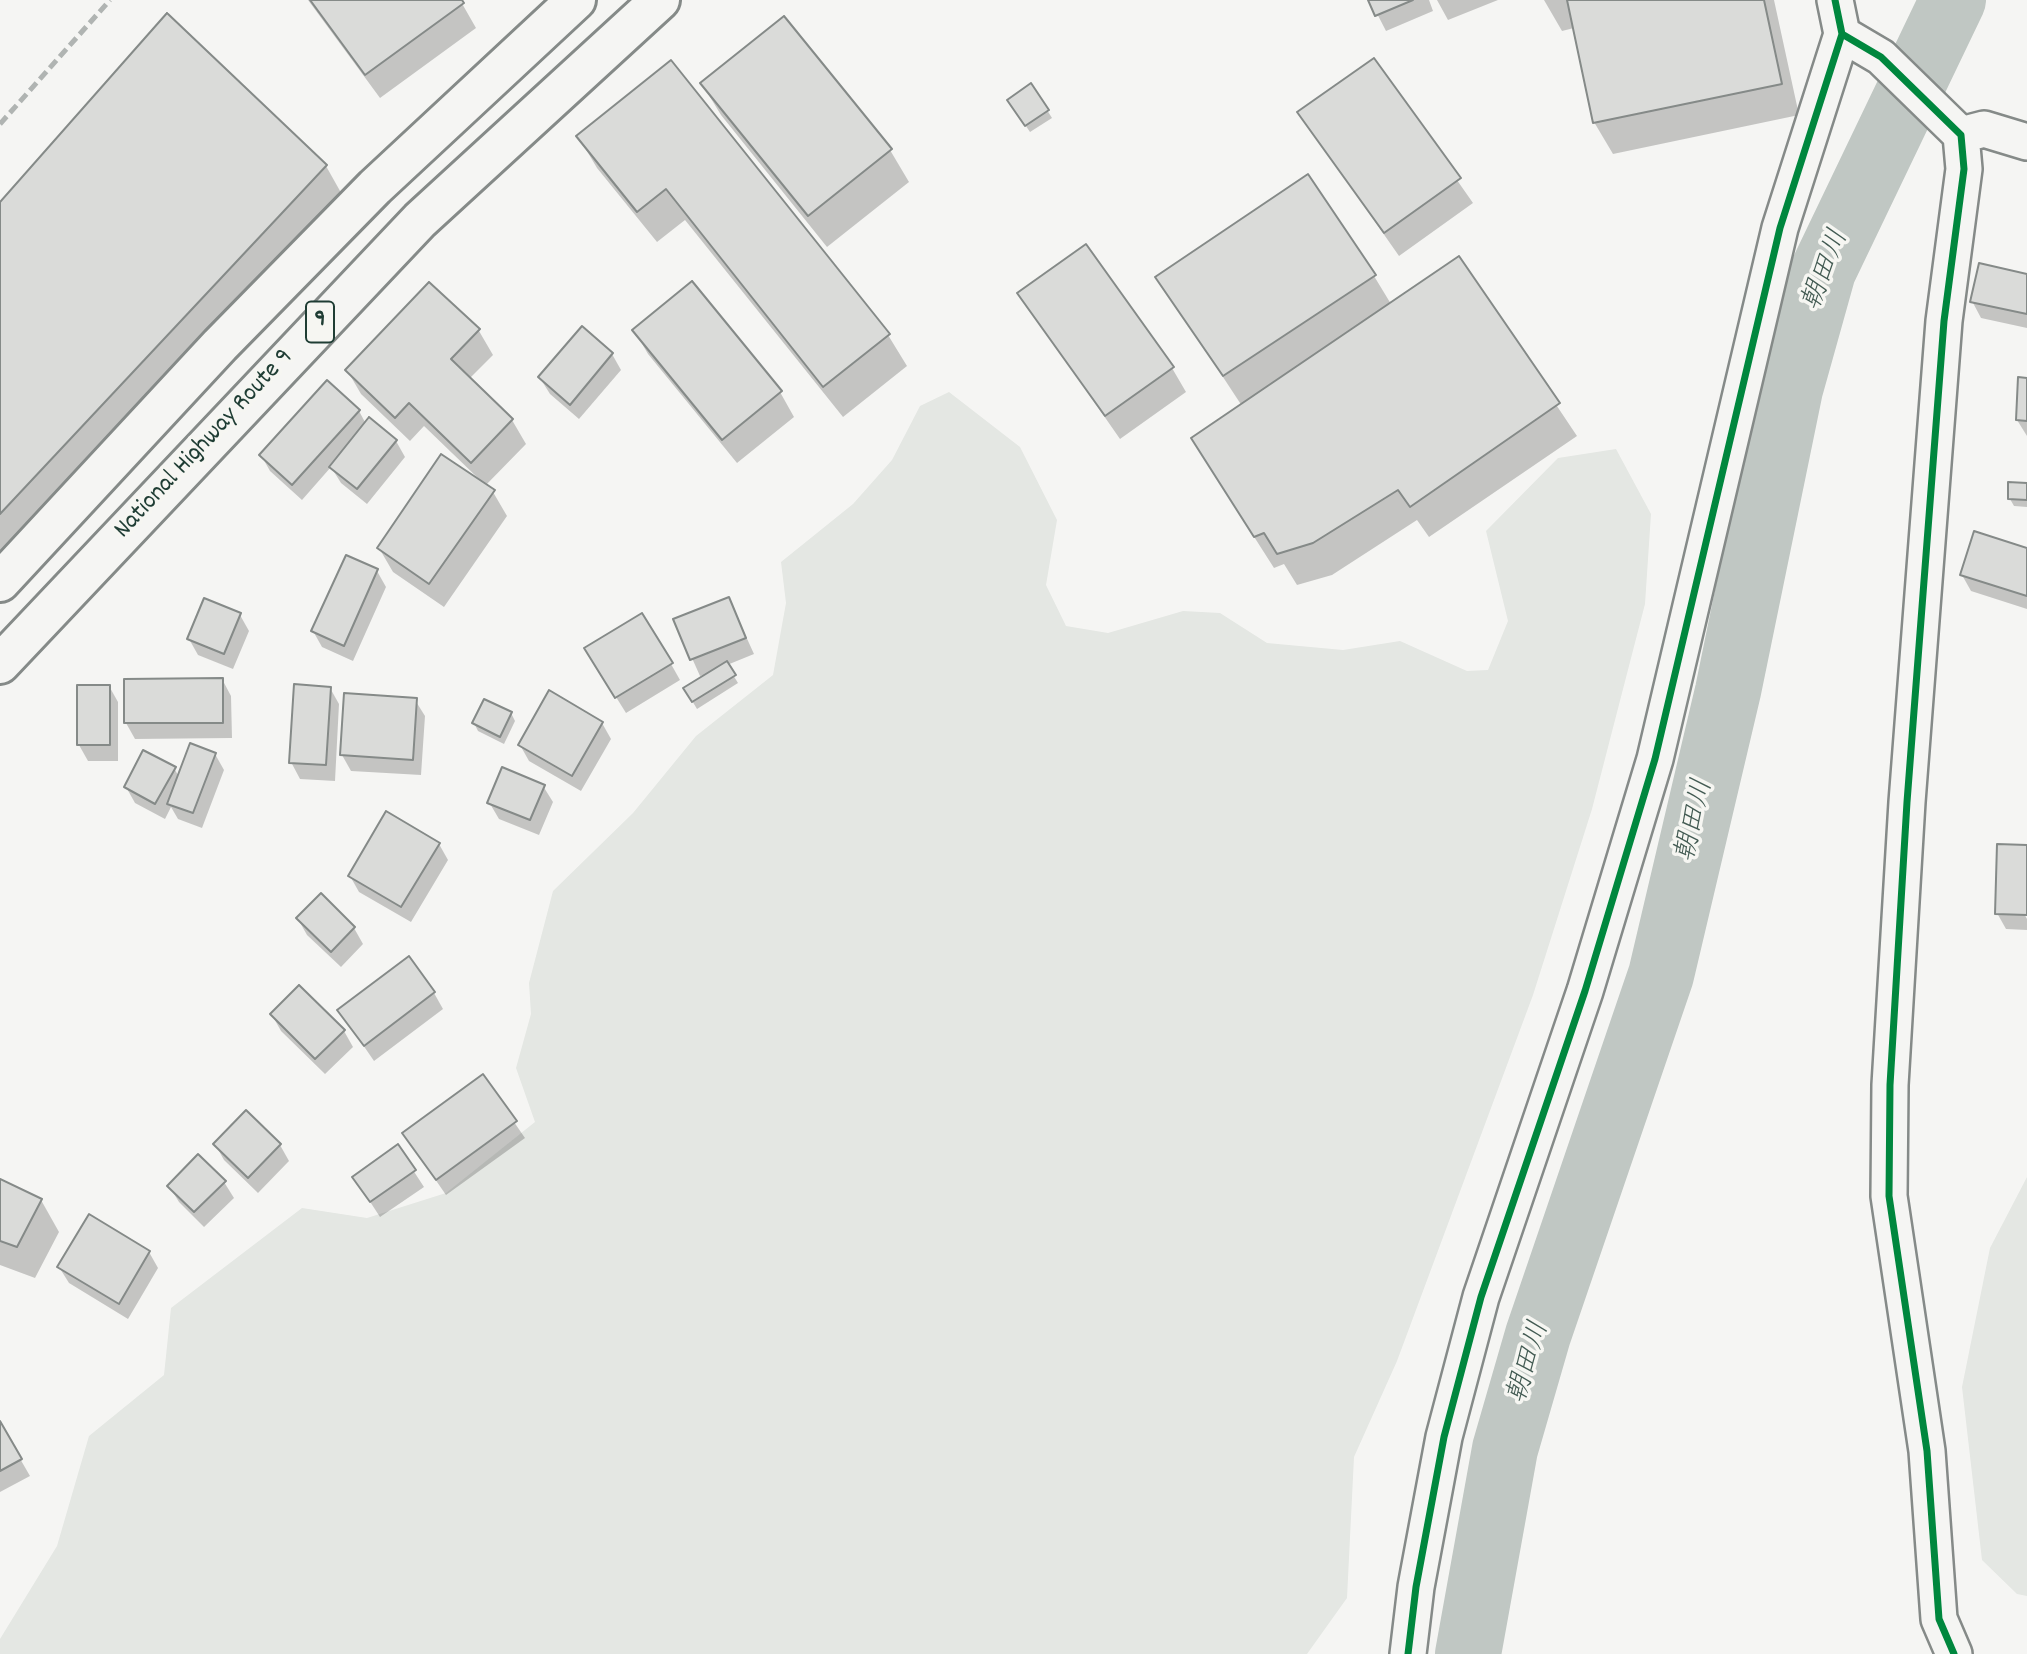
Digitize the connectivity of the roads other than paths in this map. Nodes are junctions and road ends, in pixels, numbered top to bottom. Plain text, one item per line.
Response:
1 (576, 0) edge
2 (660, 0) edge
3 (1835, 0) edge
4 (1842, 34) junction
5 (1952, 125) junction
6 (2027, 142) edge
7 (0, 582) edge
8 (0, 664) edge
9 (1408, 1654) edge
10 (1954, 1654) edge

1 - 7 highway, 9
2 - 8 highway, National Highway Route 9 / 9
3 - 4 street
4 - 5 street
4 - 9 street
5 - 6 street
5 - 10 street

